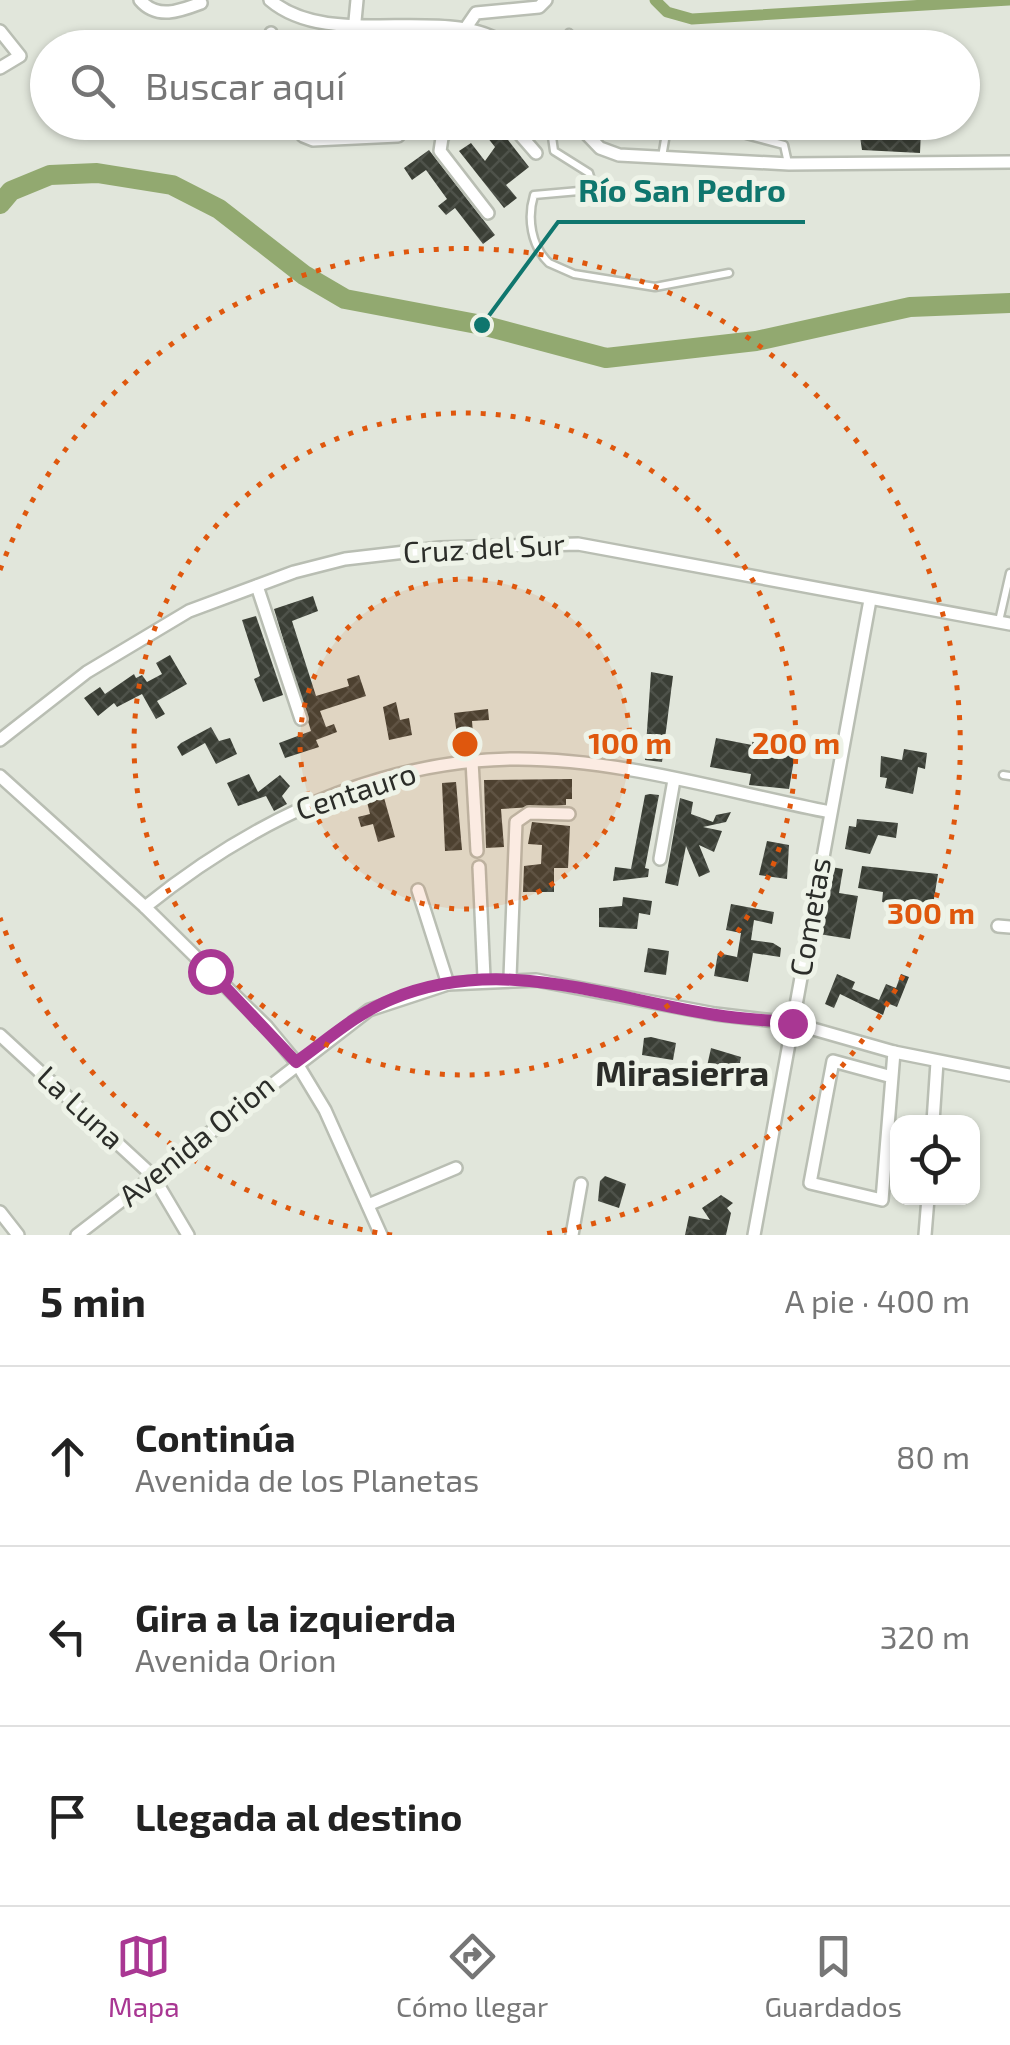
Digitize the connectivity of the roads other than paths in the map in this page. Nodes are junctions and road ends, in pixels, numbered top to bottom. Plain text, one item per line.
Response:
1 (140, 0) edge
2 (270, 0) edge
3 (357, 0) edge
4 (546, 0) edge
5 (201, 2) dead end
6 (356, 21) junction
7 (465, 24) junction
8 (462, 30) edge
9 (484, 30) edge
10 (0, 31) edge
11 (0, 68) edge
12 (442, 140) edge
13 (524, 140) edge
14 (552, 140) edge
15 (595, 140) edge
16 (665, 140) edge
17 (765, 140) edge
18 (536, 153) dead end
19 (662, 158) junction
20 (1010, 162) edge
21 (789, 164) junction
22 (488, 213) dead end
23 (728, 272) dead end
24 (1010, 573) edge
25 (256, 586) junction
26 (870, 600) junction
27 (1004, 623) edge
28 (300, 719) dead end
29 (0, 740) edge
30 (472, 761) junction
31 (0, 776) edge
32 (674, 780) junction
33 (830, 812) junction
34 (569, 814) dead end
35 (477, 851) dead end
36 (660, 859) dead end
37 (480, 867) dead end
38 (418, 890) dead end
39 (146, 906) junction
40 (484, 978) junction
41 (510, 978) junction
42 (448, 984) junction
43 (792, 1023) junction
44 (0, 1035) edge
45 (894, 1052) junction
46 (296, 1062) junction
47 (937, 1062) junction
48 (1010, 1075) edge
49 (892, 1077) junction
50 (933, 1115) edge
51 (456, 1168) dead end
52 (153, 1176) junction
53 (581, 1184) dead end
54 (368, 1205) junction
55 (927, 1205) edge
56 (0, 1212) edge
57 (18, 1235) edge
58 (77, 1235) edge
59 (188, 1235) edge
60 (381, 1235) edge
61 (572, 1235) edge
62 (754, 1235) edge
63 (925, 1235) edge

1 - 5 street
2 - 6 street
3 - 6 street
4 - 7 street
6 - 7 street
7 - 8 street
7 - 9 street
10 - 11 street
12 - 22 street
13 - 18 street
14 - 23 lane
15 - 19 street
16 - 19 lane
17 - 21 lane
19 - 21 street
20 - 21 street
24 - 27 lane
25 - 26 street, Cruz del Sur
25 - 28 street
25 - 29 street, Cruz del Sur
26 - 27 street, Cruz del Sur
26 - 33 street, Cometas
30 - 32 street, Centauro
30 - 35 street
30 - 39 street, Centauro
31 - 39 street
32 - 33 street, Centauro
32 - 36 street
33 - 43 street, Cometas
34 - 41 street
37 - 40 street
38 - 42 street
39 - 46 street
40 - 41 street, Avenida Orion
40 - 42 street, Avenida Orion
41 - 43 street, Avenida Orion
42 - 46 street, Avenida Orion
43 - 45 street, Avenida Orion
43 - 62 street, Cometas
44 - 52 street, La Luna
45 - 47 street, Avenida Orion
45 - 49 street
46 - 52 street, Avenida Orion
46 - 54 street
47 - 48 street, Avenida Orion
47 - 50 street
49 - 49 street
51 - 54 street
52 - 58 street, Avenida Orion
52 - 59 street, La Luna
53 - 61 street
54 - 60 street
55 - 63 street
56 - 57 street

